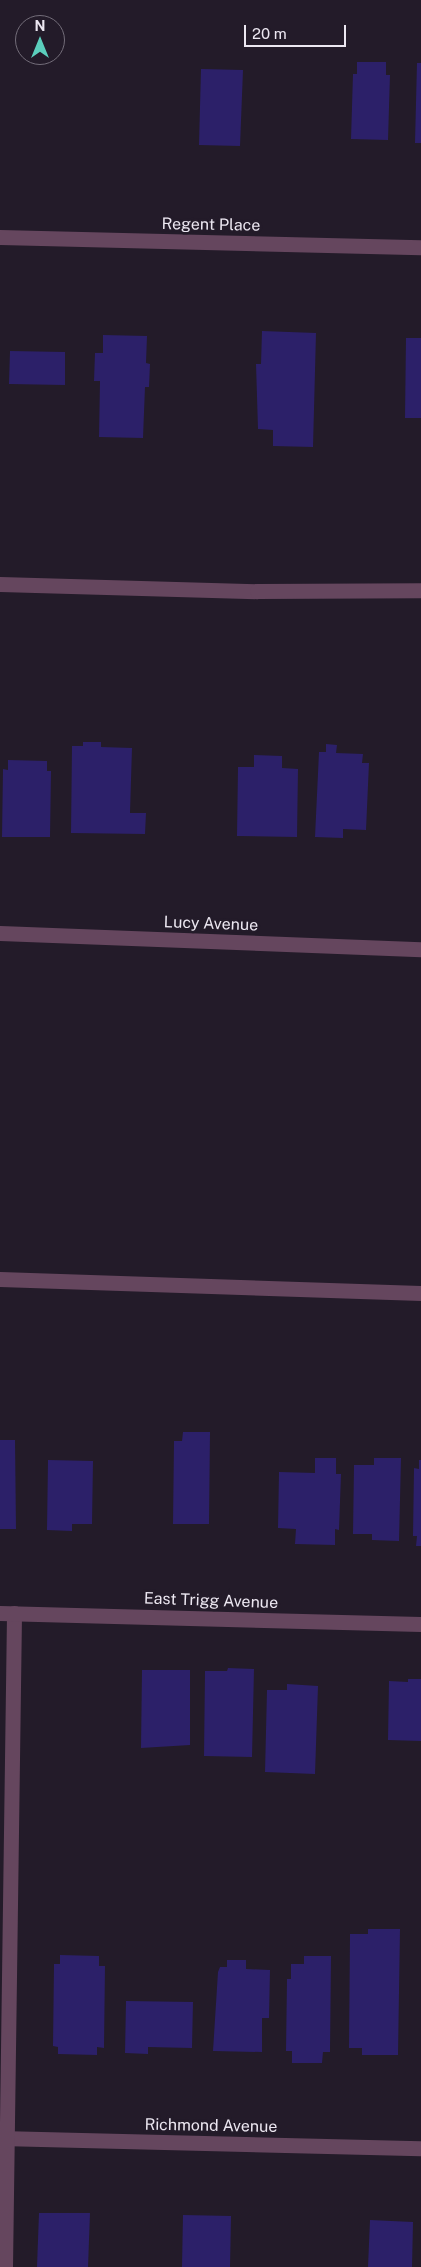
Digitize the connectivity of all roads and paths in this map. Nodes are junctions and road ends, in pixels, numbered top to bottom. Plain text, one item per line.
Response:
1 (0, 237) edge
2 (421, 247) edge
3 (0, 584) edge
4 (421, 590) edge
5 (0, 933) edge
6 (421, 949) edge
7 (0, 1280) edge
8 (421, 1293) edge
9 (7, 1613) edge
10 (421, 1624) edge
11 (3, 2138) edge
12 (421, 2148) edge
13 (5, 2267) edge

1 - 2 street, Regent Place
3 - 4 street
5 - 6 street, Lucy Avenue
7 - 8 street
9 - 10 street, East Trigg Avenue
9 - 11 street
11 - 12 street, Richmond Avenue
11 - 13 street

